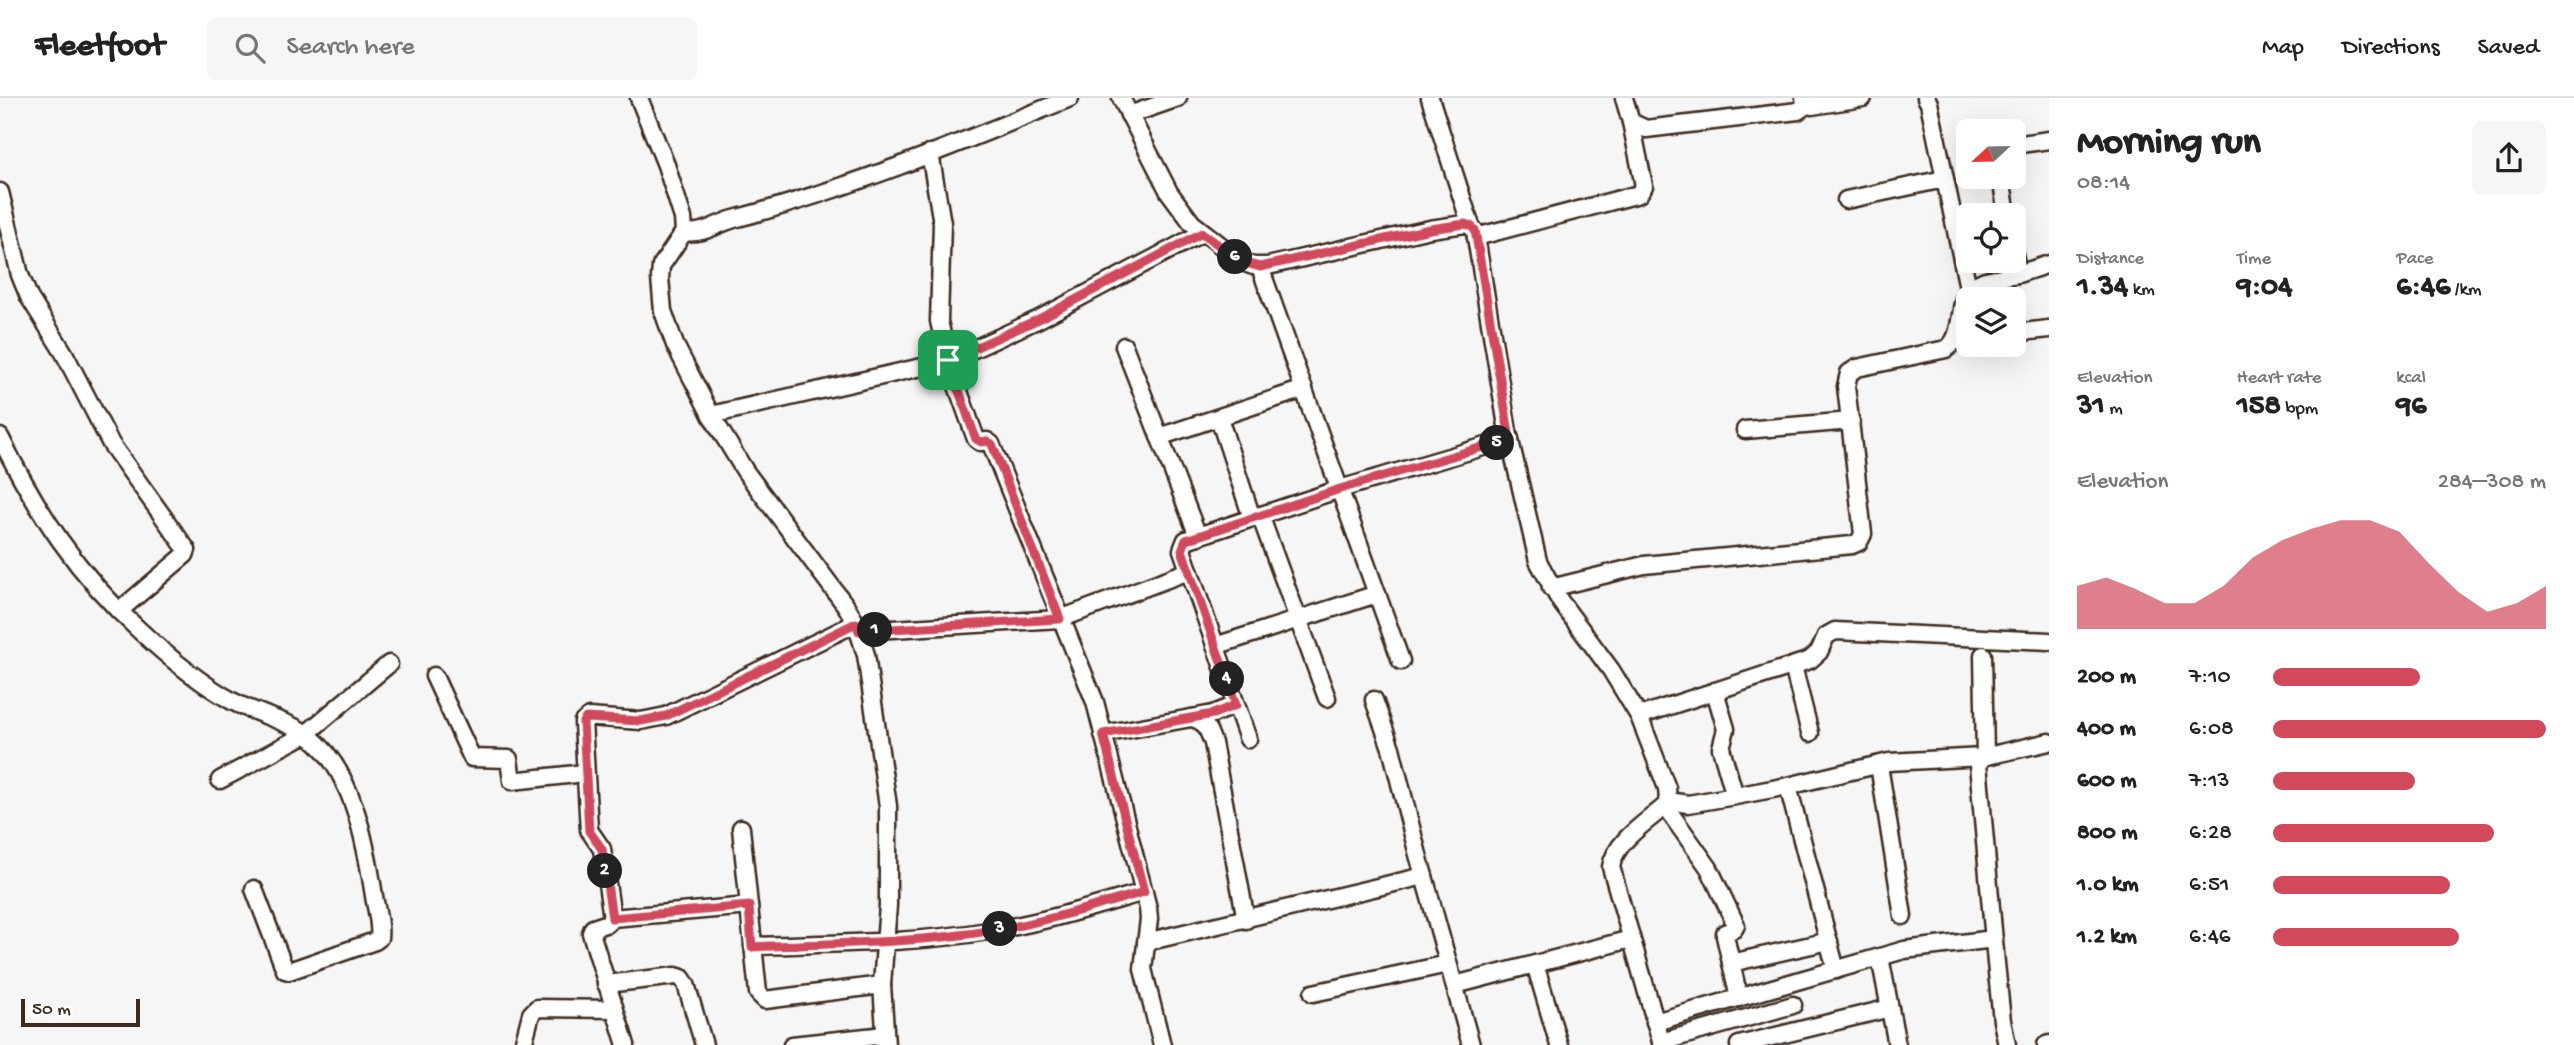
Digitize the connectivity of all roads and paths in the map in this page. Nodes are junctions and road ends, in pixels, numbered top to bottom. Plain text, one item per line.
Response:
1 (639, 98) edge
2 (1070, 98) edge
3 (1121, 98) edge
4 (1178, 98) edge
5 (1430, 98) edge
6 (1624, 98) edge
7 (1863, 98) edge
8 (1926, 98) edge
9 (1806, 101) edge
10 (1129, 115) junction
11 (1631, 122) junction
12 (2049, 140) edge
13 (2026, 143) edge
14 (930, 153) junction
15 (1944, 179) junction
16 (0, 192) edge
17 (1846, 200) dead end
18 (1474, 231) junction
19 (684, 232) junction
20 (1202, 233) junction
21 (2049, 264) edge
22 (1260, 267) junction
23 (2018, 274) joint
24 (1968, 287) edge
25 (1970, 287) edge
26 (2049, 329) edge
27 (2026, 332) edge
28 (1956, 343) edge
29 (1124, 346) dead end
30 (948, 360) junction
31 (1304, 389) junction
32 (710, 415) junction
33 (1219, 418) junction
34 (1851, 421) junction
35 (1745, 430) dead end
36 (0, 437) edge
37 (1159, 437) junction
38 (1510, 439) junction
39 (1340, 489) junction
40 (1256, 517) junction
41 (1198, 536) junction
42 (1189, 571) junction
43 (1551, 587) junction
44 (1377, 594) junction
45 (119, 611) junction
46 (1060, 619) junction
47 (1297, 620) junction
48 (858, 627) junction
49 (2049, 640) edge
50 (1215, 646) junction
51 (1983, 655) dead end
52 (1401, 661) dead end
53 (390, 664) dead end
54 (1793, 666) junction
55 (434, 676) dead end
56 (1715, 691) junction
57 (1327, 698) dead end
58 (1374, 700) dead end
59 (1236, 705) junction
60 (1639, 716) junction
61 (1191, 718) junction
62 (1810, 733) dead end
63 (306, 734) junction
64 (1103, 734) junction
65 (1248, 738) dead end
66 (2049, 742) edge
67 (1983, 757) junction
68 (1879, 765) junction
69 (585, 773) junction
70 (220, 780) dead end
71 (1788, 786) junction
72 (1735, 796) junction
73 (1666, 803) junction
74 (741, 828) dead end
75 (1424, 876) junction
76 (254, 889) dead end
77 (1144, 892) junction
78 (749, 906) junction
79 (1903, 916) dead end
80 (612, 918) junction
81 (1246, 920) junction
82 (1631, 939) junction
83 (1994, 939) junction
84 (884, 941) junction
85 (1829, 941) junction
86 (1146, 942) junction
87 (752, 947) junction
88 (1880, 957) junction
89 (1731, 963) junction
90 (1448, 964) junction
91 (1535, 964) junction
92 (1836, 970) junction
93 (606, 984) junction
94 (882, 985) junction
95 (1455, 985) junction
96 (1313, 993) dead end
97 (1740, 998) junction
98 (1793, 1005) dead end
99 (1890, 1008) junction
100 (614, 1009) junction
101 (1655, 1021) junction
102 (885, 1040) edge
103 (1661, 1043) edge
104 (523, 1045) edge
105 (626, 1045) edge
106 (704, 1045) edge
107 (792, 1045) edge
108 (1162, 1045) edge
109 (1471, 1045) edge
110 (1559, 1045) edge
111 (1738, 1045) edge
112 (1897, 1045) edge
113 (2007, 1045) edge

1 - 19 street
2 - 14 street
3 - 10 street
4 - 10 street
5 - 18 street
6 - 11 street
7 - 9 street
8 - 15 street
9 - 11 street
10 - 20 street
11 - 18 street
12 - 13 street
14 - 19 street
14 - 30 street
15 - 17 street
15 - 24 street
16 - 45 street
18 - 22 street
18 - 38 street
19 - 32 street
20 - 22 street
20 - 30 street
21 - 23 street
22 - 31 street
23 - 25 street
26 - 27 street
28 - 34 street
29 - 37 street
30 - 32 street
30 - 46 street
31 - 33 street
31 - 39 street
32 - 48 street
33 - 37 street
33 - 40 street
34 - 35 street
34 - 43 street
36 - 45 street
37 - 41 street
38 - 39 street
38 - 43 street
39 - 40 street
39 - 44 street
40 - 41 street
40 - 47 street
41 - 42 street
42 - 46 street
42 - 50 street
43 - 60 street
44 - 47 street
44 - 52 street
45 - 63 street
46 - 48 street
46 - 64 street
47 - 50 street
47 - 57 street
48 - 69 street
48 - 84 street
49 - 54 street
50 - 59 street
51 - 67 street
53 - 63 street
54 - 56 street
54 - 62 street
55 - 69 street
56 - 60 street
56 - 72 street
58 - 75 street
59 - 61 street
59 - 65 street
60 - 73 street
61 - 64 street
61 - 81 street
63 - 70 street
63 - 76 street
64 - 77 street
66 - 67 street
67 - 68 street
67 - 83 street
68 - 71 street
68 - 79 street
69 - 80 street
71 - 72 street
71 - 85 street
72 - 73 street
73 - 82 street
73 - 89 street
74 - 78 street
75 - 81 street
75 - 90 street
77 - 84 street
77 - 86 street
78 - 80 street
78 - 87 street
80 - 93 street
81 - 86 street
82 - 91 street
82 - 101 street
83 - 88 street
83 - 113 street
84 - 87 street
84 - 94 street
85 - 89 street
85 - 92 street
86 - 108 street
87 - 94 street
88 - 92 street
88 - 99 street
89 - 97 street
90 - 95 street
90 - 96 street
91 - 95 street
91 - 110 street
92 - 97 street
93 - 100 street
93 - 106 street
94 - 102 street
95 - 109 street
97 - 101 street
98 - 103 street
99 - 111 street
99 - 112 street
100 - 104 street
100 - 105 street
101 - 103 street
102 - 107 street

